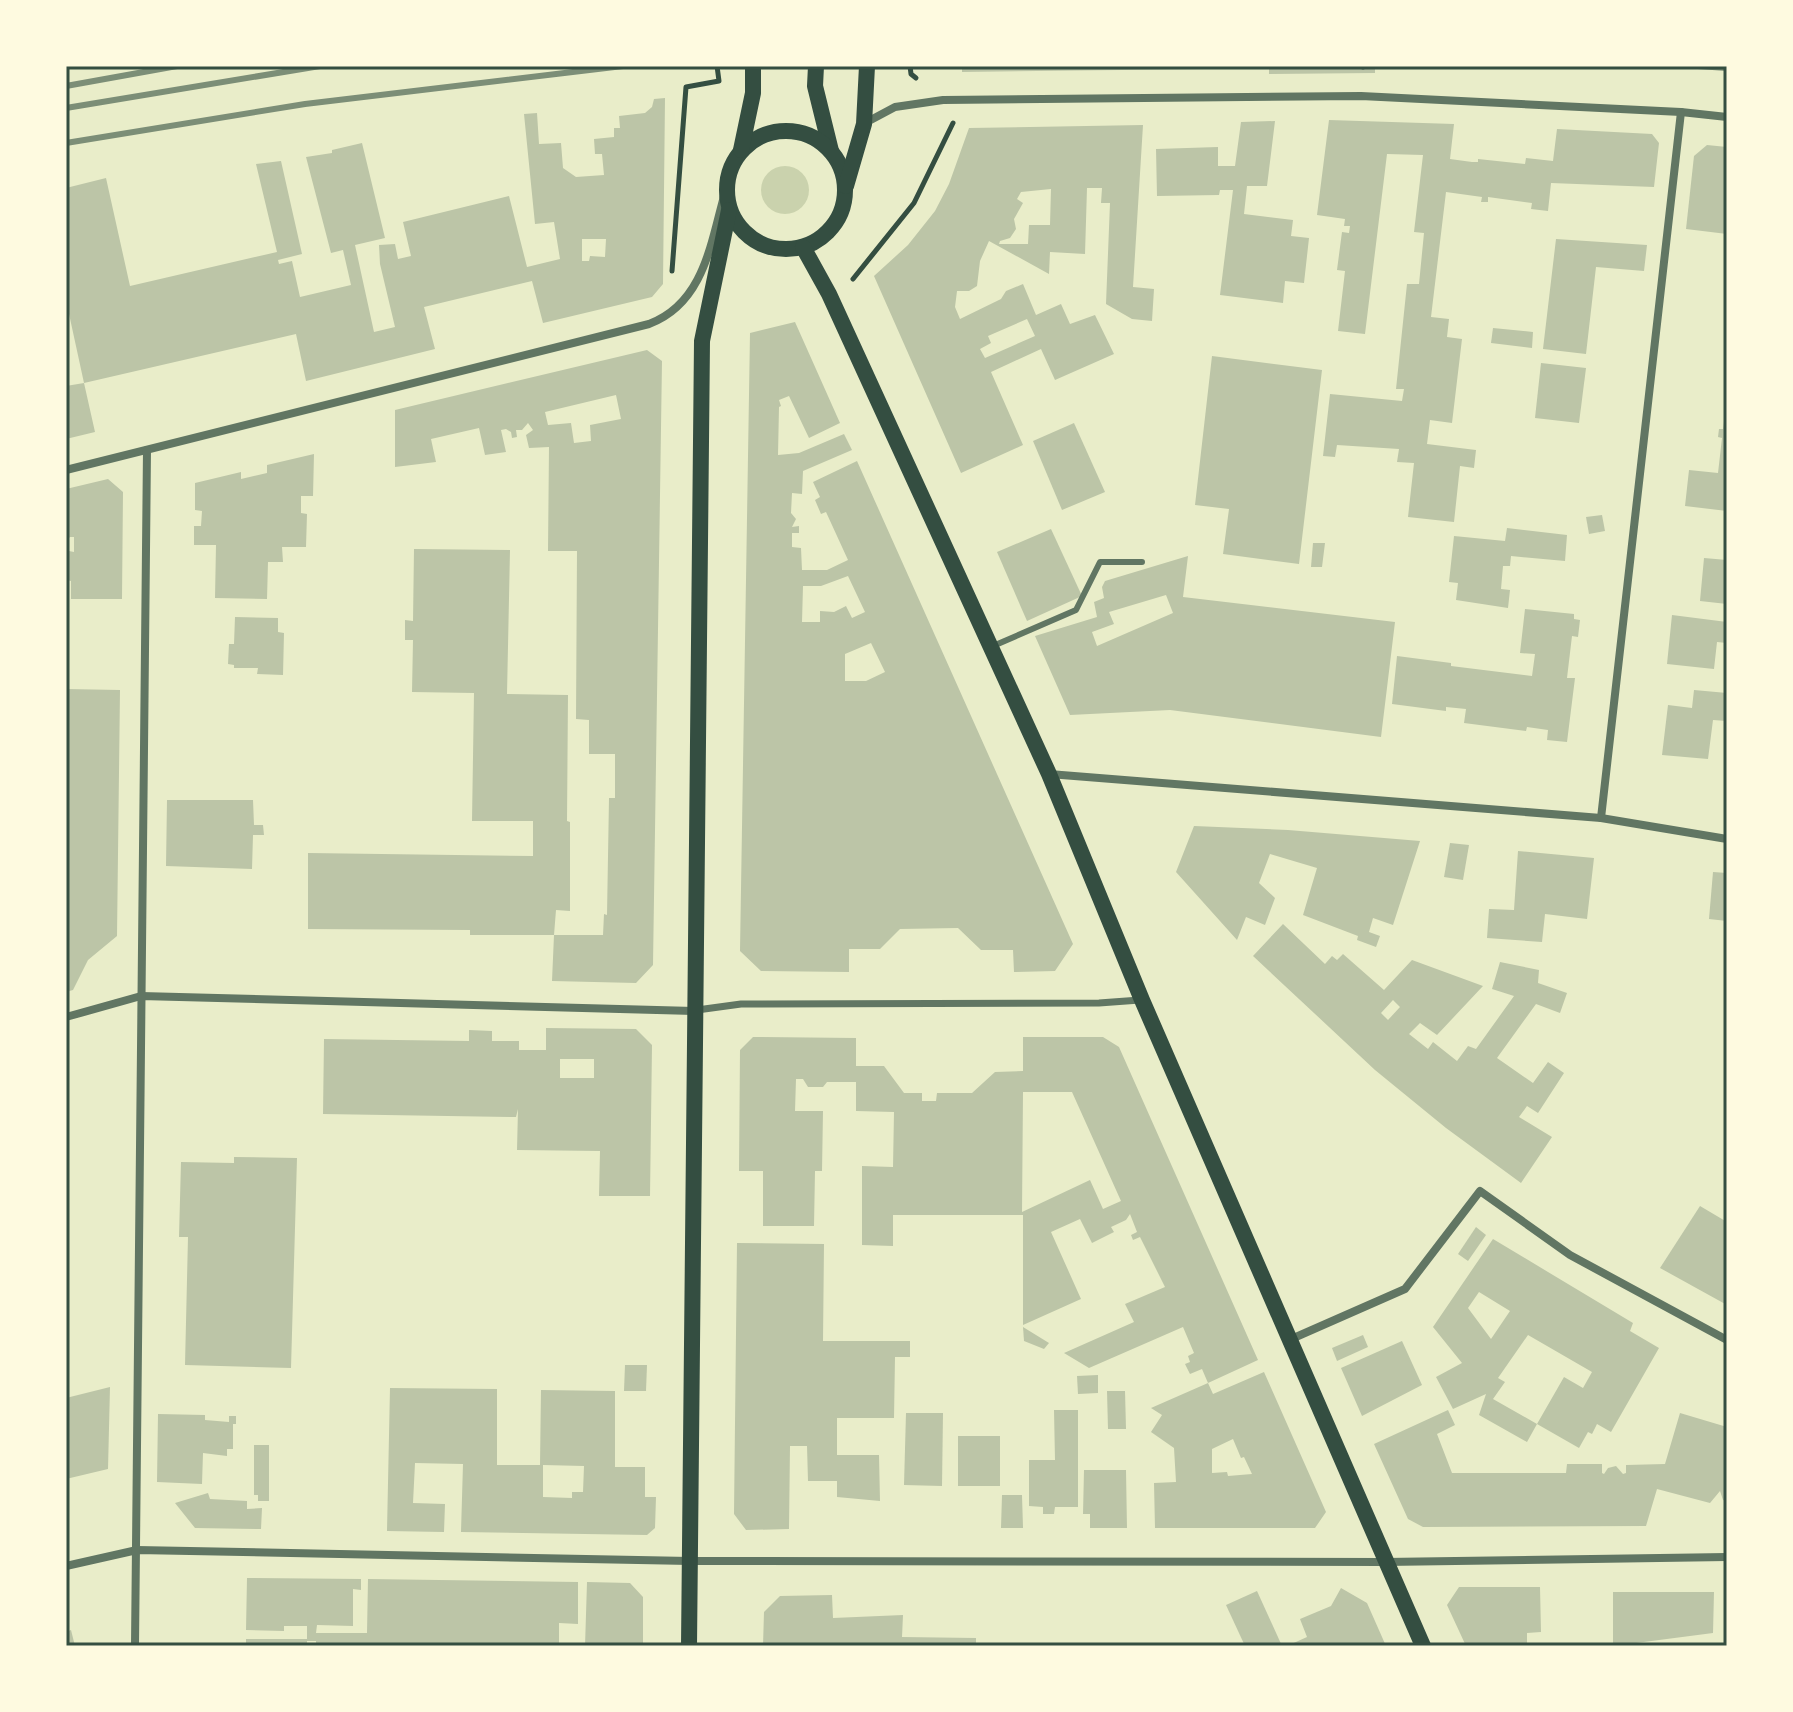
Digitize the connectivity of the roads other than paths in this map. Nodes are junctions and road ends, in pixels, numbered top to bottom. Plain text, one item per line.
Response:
1 (753, 66) edge
2 (816, 66) edge
3 (867, 66) edge
4 (1681, 112) junction
5 (1727, 117) edge
6 (864, 124) junction
7 (741, 150) junction
8 (832, 152) junction
9 (726, 189) junction
10 (845, 190) junction
11 (729, 210) junction
12 (803, 247) junction
13 (147, 450) junction
14 (66, 470) edge
15 (1142, 562) dead end
16 (990, 648) junction
17 (1049, 774) junction
18 (1601, 818) junction
19 (1727, 839) edge
20 (141, 996) junction
21 (1142, 1000) junction
22 (694, 1011) junction
23 (66, 1017) edge
24 (1289, 1340) junction
25 (1727, 1340) edge
26 (137, 1550) junction
27 (1727, 1557) edge
28 (690, 1561) junction
29 (1385, 1562) junction
30 (66, 1566) edge
31 (135, 1646) edge
32 (689, 1646) edge
33 (1423, 1646) edge

1 - 7 main road
2 - 8 main road
3 - 6 main road
4 - 5 street
4 - 6 street
4 - 18 street
6 - 10 main road
7 - 8 main road
7 - 9 main road
8 - 10 main road
9 - 11 main road
9 - 13 street
10 - 12 main road
11 - 12 main road
11 - 22 main road
12 - 16 main road
13 - 14 street
13 - 20 street
15 - 16 lane
16 - 17 main road
17 - 18 street
17 - 21 main road
18 - 19 street
20 - 22 street
20 - 23 street
20 - 26 street
21 - 22 street
21 - 24 main road
22 - 28 main road
24 - 25 street
24 - 29 main road
26 - 28 street
26 - 30 street
26 - 31 street
27 - 29 street
28 - 29 street
28 - 32 main road
29 - 33 main road

